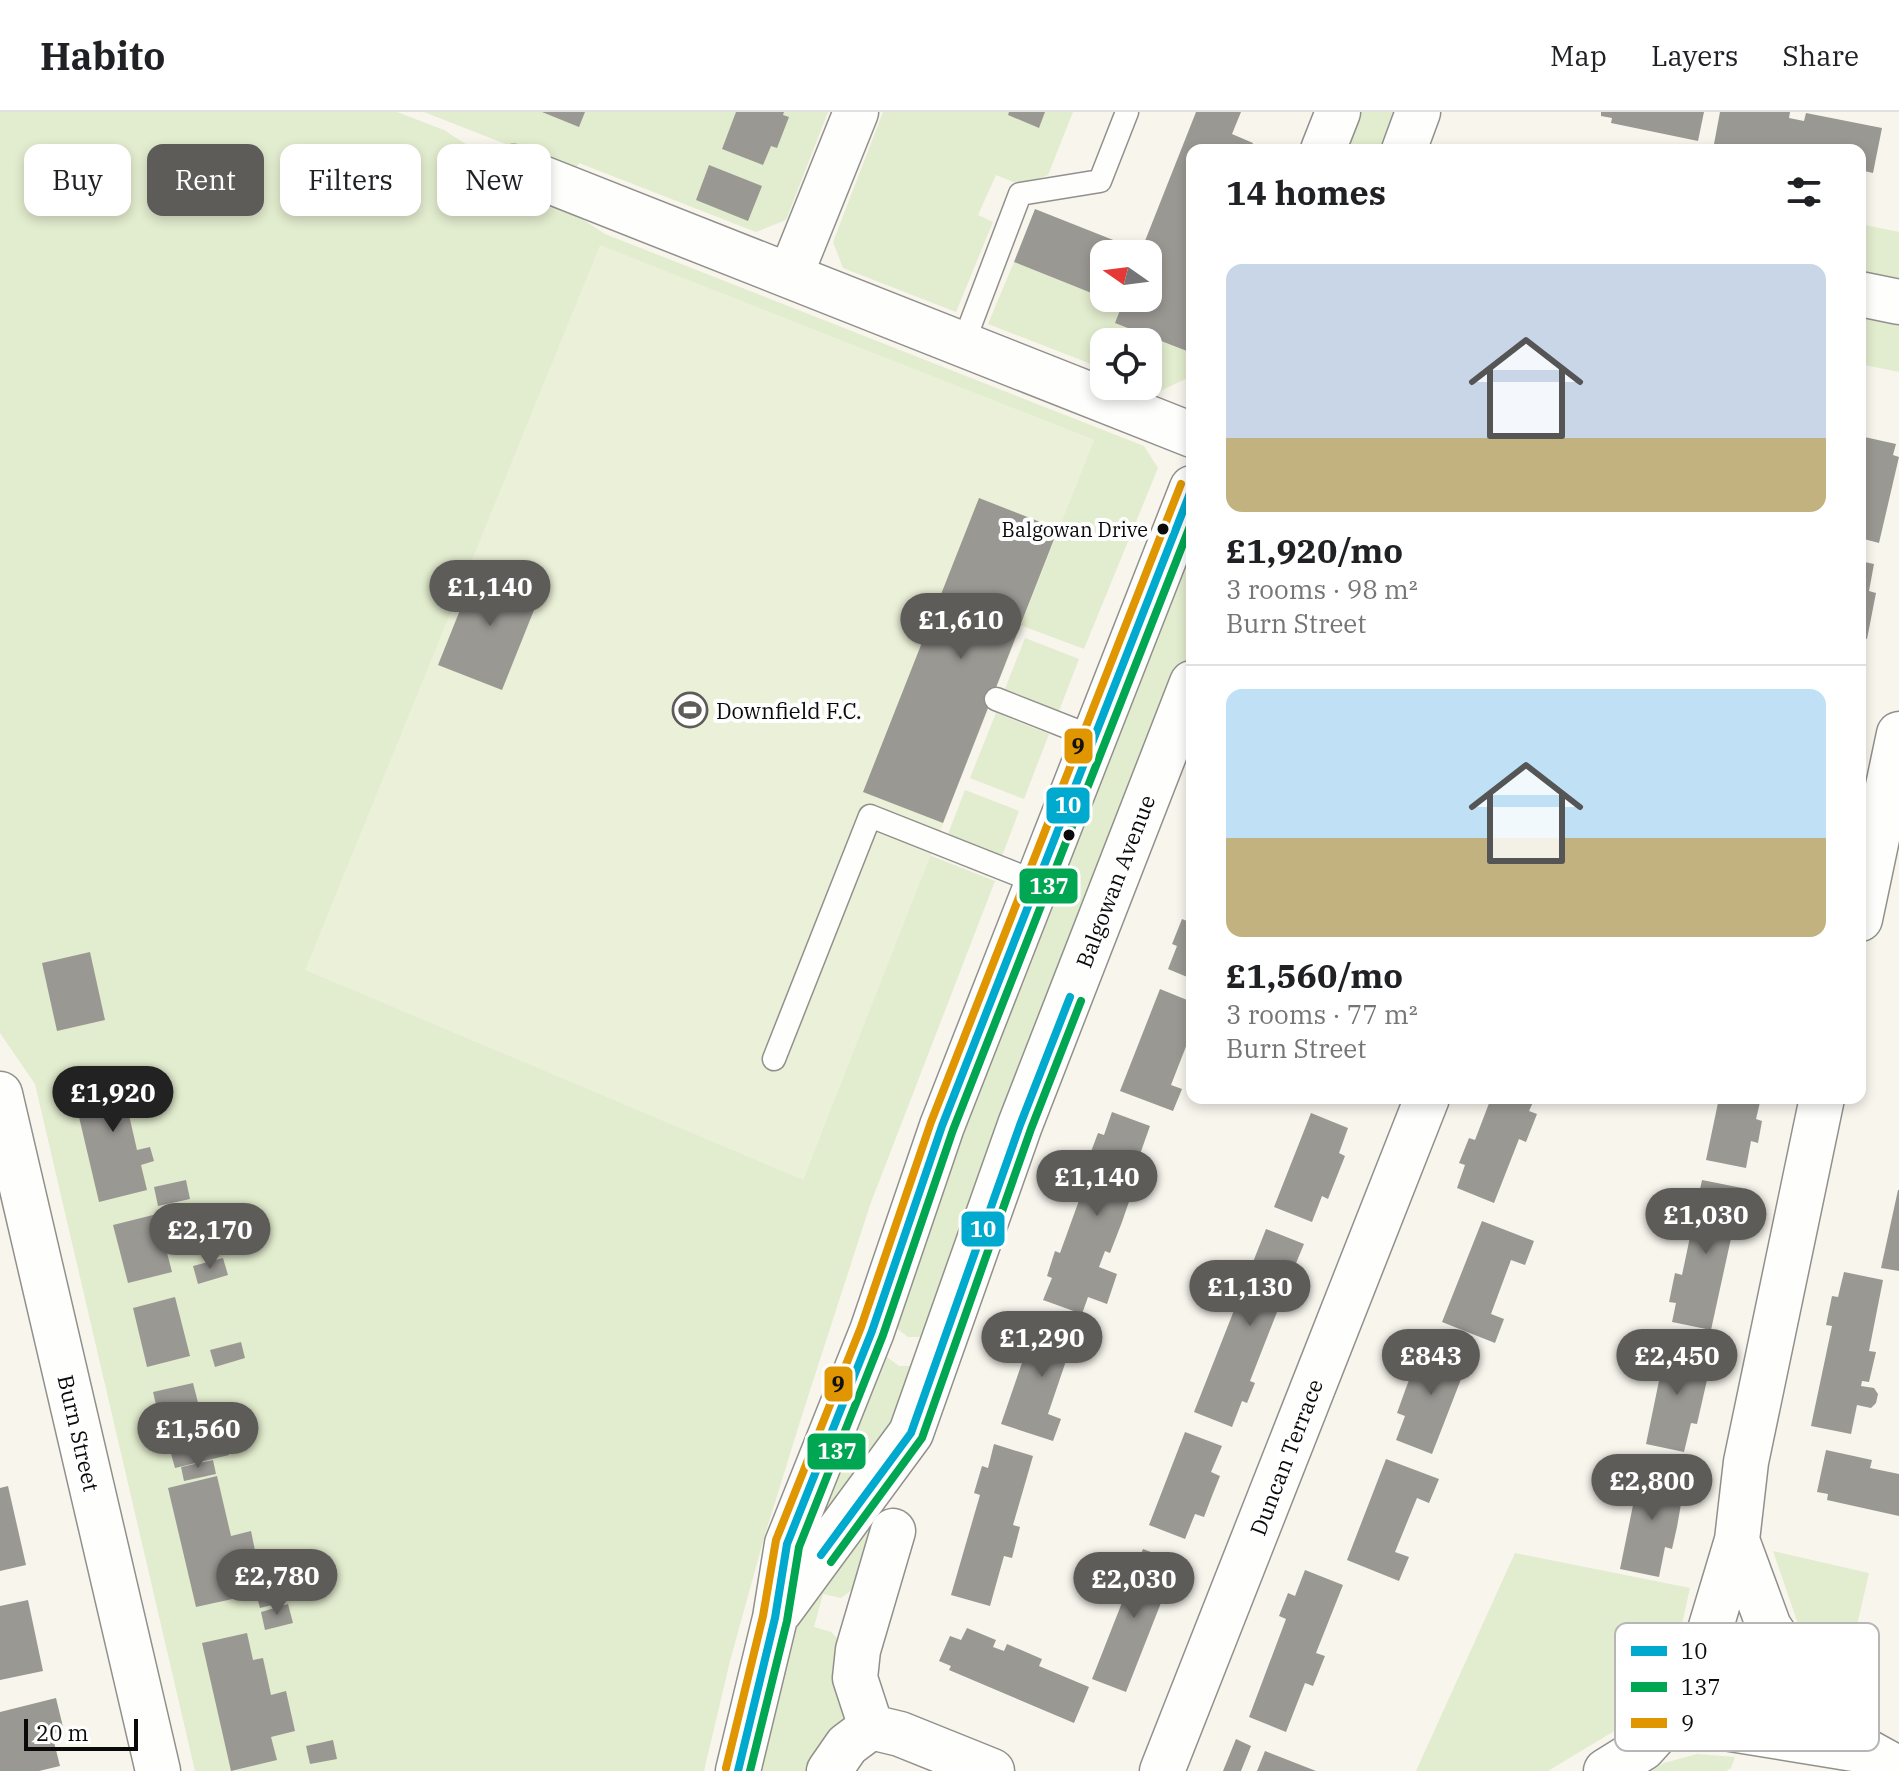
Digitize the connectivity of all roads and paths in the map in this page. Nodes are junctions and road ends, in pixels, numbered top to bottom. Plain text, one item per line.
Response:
1 (856, 112) edge
2 (1127, 112) edge
3 (1338, 112) edge
4 (1418, 112) edge
5 (1325, 144) edge
6 (1406, 144) edge
7 (551, 182) edge
8 (790, 276) junction
9 (1866, 295) edge
10 (1899, 302) edge
11 (963, 344) junction
12 (1186, 433) edge
13 (1186, 503) edge
14 (1186, 698) edge
15 (996, 699) dead end
16 (1899, 734) edge
17 (1095, 738) junction
18 (1039, 883) junction
19 (1866, 891) edge
20 (774, 1059) dead end
21 (0, 1094) edge
22 (1425, 1104) edge
23 (1821, 1104) edge
24 (872, 1331) junction
25 (942, 1351) junction
26 (893, 1531) dead end
27 (1737, 1540) junction
28 (775, 1618) junction
29 (1712, 1623) edge
30 (1768, 1623) edge
31 (871, 1727) junction
32 (1638, 1751) edge
33 (1835, 1751) edge
34 (1882, 1760) edge
35 (158, 1771) edge
36 (738, 1771) edge
37 (829, 1771) edge
38 (992, 1771) edge
39 (1162, 1771) edge
40 (1606, 1771) edge

1 - 8 street
2 - 11 lane
3 - 5 street
4 - 6 street
7 - 8 street
8 - 11 street
9 - 10 street
11 - 12 street
13 - 17 street, Balgowan Avenue
14 - 25 street, Balgowan Avenue
15 - 17 lane
16 - 19 street
17 - 18 street, Balgowan Avenue
18 - 20 lane
18 - 24 street, Balgowan Avenue
21 - 35 street, Burn Street
22 - 39 street, Duncan Terrace
23 - 27 street
24 - 25 street
24 - 28 street, Balgowan Avenue
25 - 28 street, Balgowan Avenue
26 - 31 street
27 - 29 street
27 - 30 street
28 - 36 street, Balgowan Avenue
31 - 37 street
31 - 38 street
32 - 40 street
33 - 34 street

